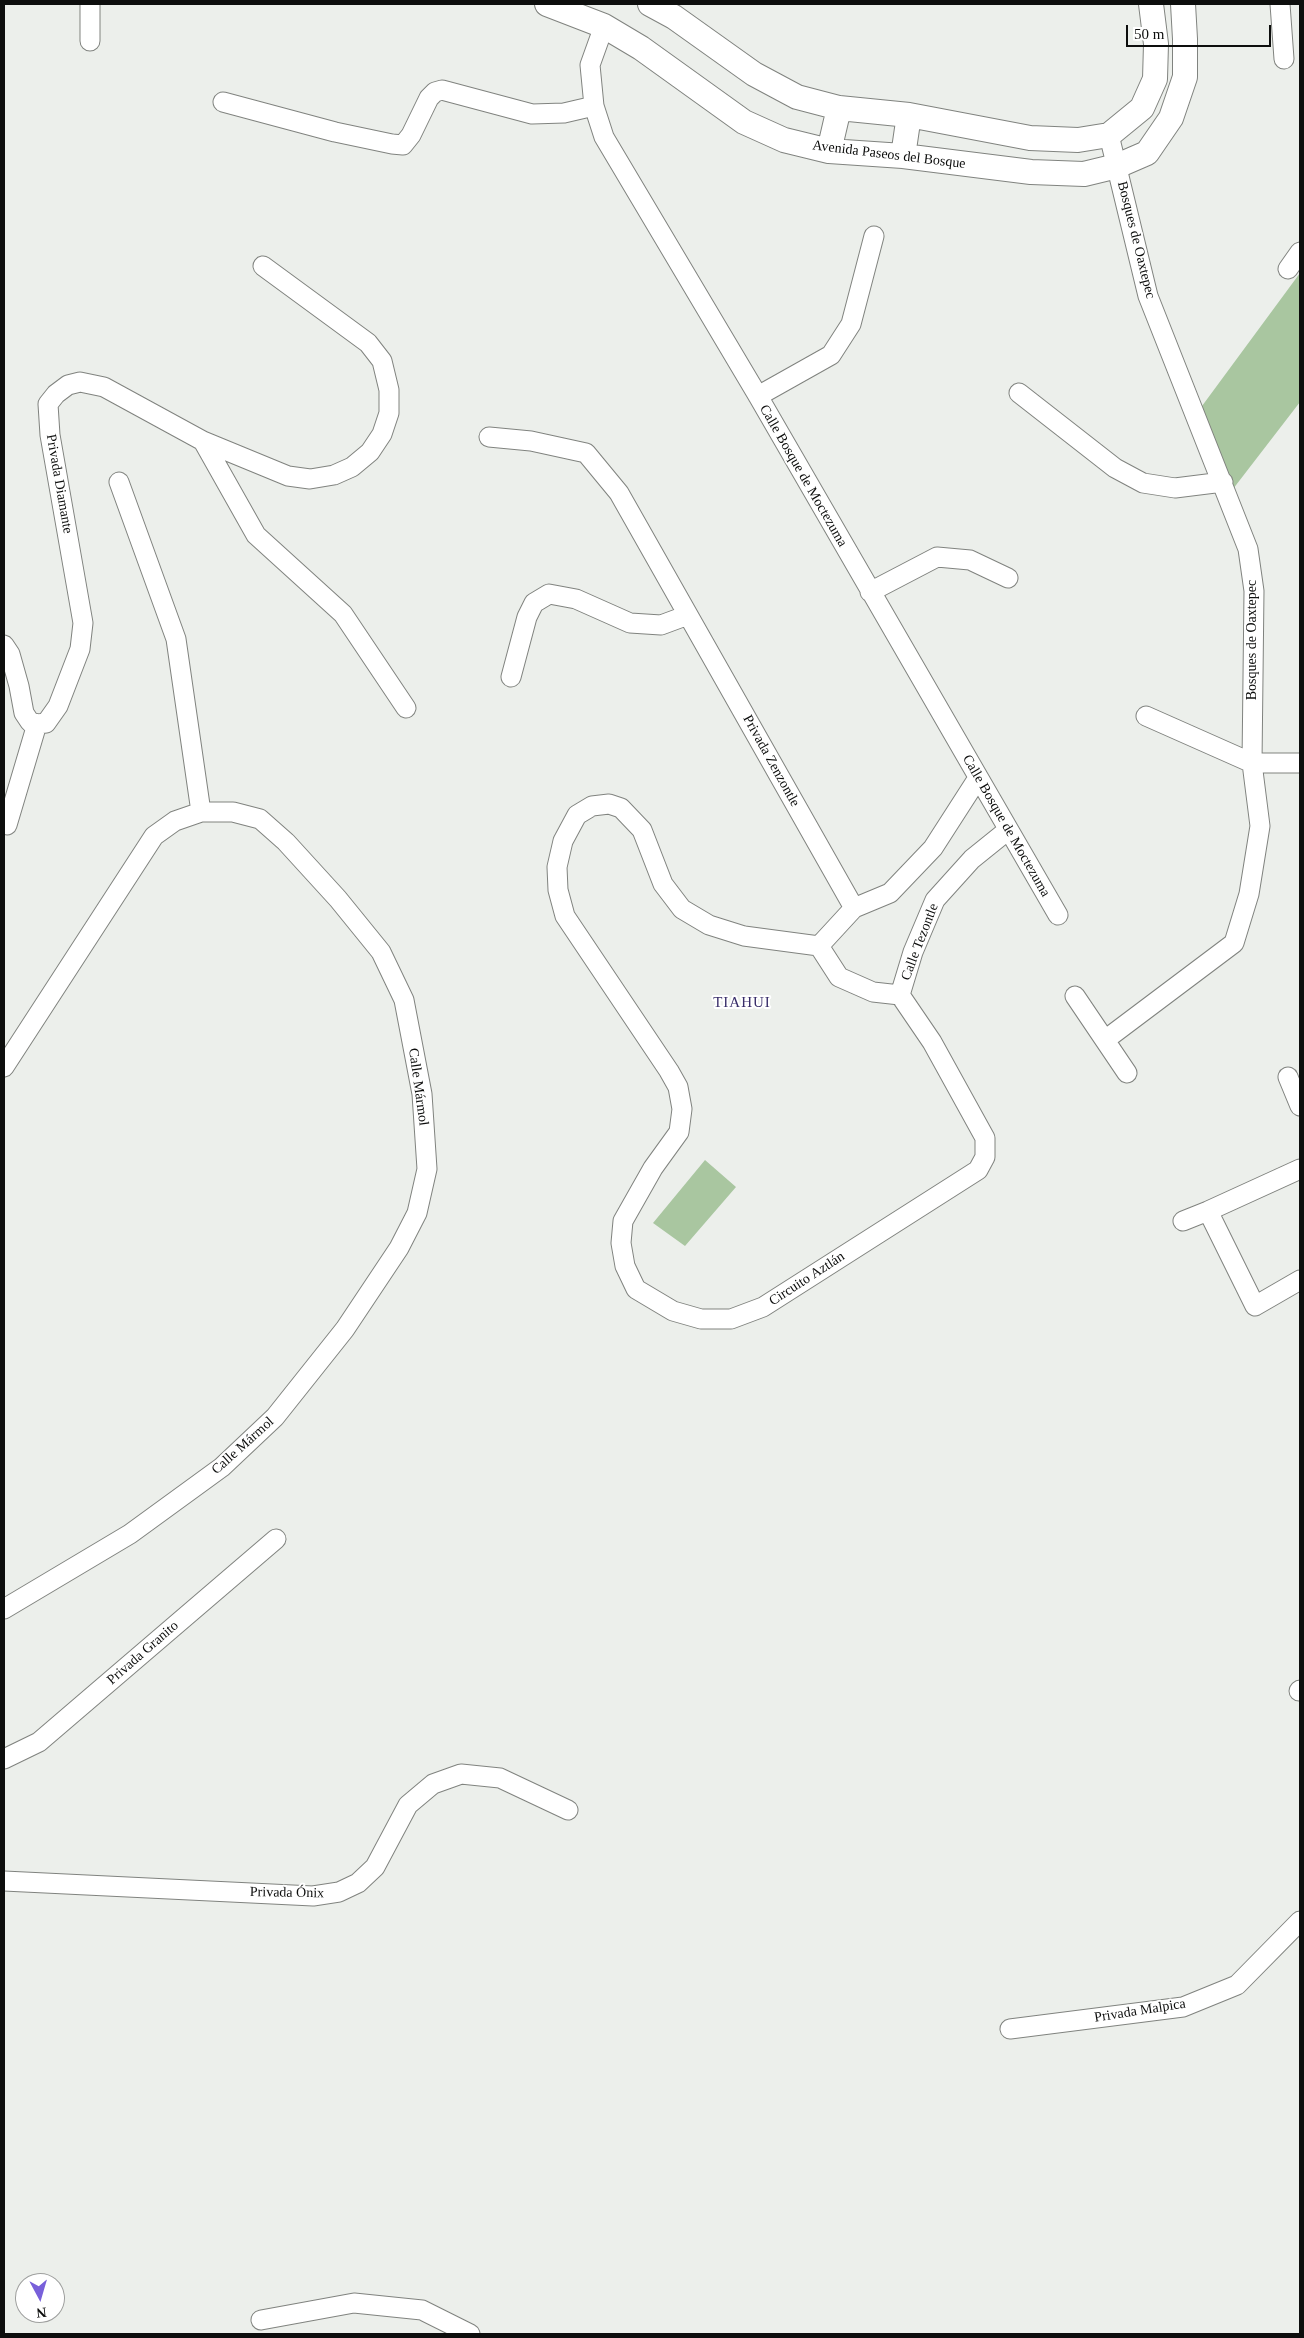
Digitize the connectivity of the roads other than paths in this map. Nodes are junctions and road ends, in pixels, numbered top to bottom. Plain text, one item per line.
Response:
1 (90, 4) edge
2 (547, 4) edge
3 (650, 4) edge
4 (1151, 4) edge
5 (1183, 4) edge
6 (1280, 4) edge
7 (604, 26) junction
8 (90, 41) dead end
9 (1284, 59) dead end
10 (223, 102) dead end
11 (594, 106) junction
12 (839, 108) junction
13 (909, 115) junction
14 (1109, 135) junction
15 (829, 151) junction
16 (903, 156) junction
17 (1117, 166) junction
18 (874, 236) dead end
19 (1300, 252) edge
20 (263, 266) dead end
21 (1288, 269) dead end
22 (1019, 392) dead end
23 (758, 396) junction
24 (489, 436) dead end
25 (203, 441) junction
26 (119, 482) dead end
27 (1223, 482) junction
28 (1008, 578) dead end
29 (870, 592) junction
30 (688, 615) junction
31 (4, 645) edge
32 (511, 677) dead end
33 (406, 708) dead end
34 (1146, 716) dead end
35 (37, 724) junction
36 (1252, 763) junction
37 (1300, 763) edge
38 (978, 778) junction
39 (201, 812) junction
40 (8, 825) dead end
41 (1008, 830) junction
42 (854, 908) junction
43 (1058, 915) dead end
44 (819, 946) junction
45 (900, 995) junction
46 (1076, 996) dead end
47 (1105, 1040) junction
48 (4, 1067) edge
49 (1127, 1073) dead end
50 (1288, 1077) dead end
51 (1300, 1106) edge
52 (1300, 1169) edge
53 (1208, 1212) junction
54 (1182, 1221) dead end
55 (1300, 1280) edge
56 (276, 1539) dead end
57 (4, 1609) edge
58 (4, 1759) edge
59 (568, 1810) dead end
60 (4, 1881) edge
61 (1300, 1921) edge
62 (1010, 2029) dead end
63 (262, 2320) dead end
64 (470, 2334) edge

1 - 8 street
2 - 7 street, Avenida Paseos del Bosque
3 - 12 street
4 - 14 street
5 - 17 street, Avenida Paseos del Bosque
6 - 9 street
7 - 11 street, Calle Bosque de Moctezuma
7 - 15 street, Avenida Paseos del Bosque
10 - 11 street
11 - 23 street, Calle Bosque de Moctezuma
12 - 13 street
12 - 15 street
13 - 14 street
13 - 16 street
14 - 17 street, Bosques de Oaxtepec
15 - 16 street, Avenida Paseos del Bosque
16 - 17 street, Avenida Paseos del Bosque
17 - 27 street, Bosques de Oaxtepec
18 - 23 street
19 - 21 street
20 - 25 street, Privada Diamante
22 - 27 street
23 - 29 street, Calle Bosque de Moctezuma
24 - 30 street, Privada Zenzontle
25 - 33 street
25 - 35 street, Privada Diamante
26 - 39 street
27 - 36 street, Bosques de Oaxtepec
28 - 29 street
29 - 38 street, Calle Bosque de Moctezuma
30 - 32 street
30 - 42 street, Privada Zenzontle
31 - 35 street
34 - 36 street
35 - 40 street
36 - 37 street
36 - 47 street, Bosques de Oaxtepec
38 - 41 street, Calle Bosque de Moctezuma
38 - 42 street
39 - 48 street, Calle Mármol
39 - 57 street, Calle Mármol
41 - 43 street, Calle Bosque de Moctezuma
41 - 45 street, Calle Tezontle
42 - 44 street
44 - 45 street
44 - 45 street, Circuito Aztlán
46 - 47 street
47 - 49 street
50 - 51 street
52 - 53 street
53 - 54 street
53 - 55 street
56 - 58 street, Privada Granito
59 - 60 street, Privada Ónix
61 - 62 street, Privada Malpica
63 - 64 street

